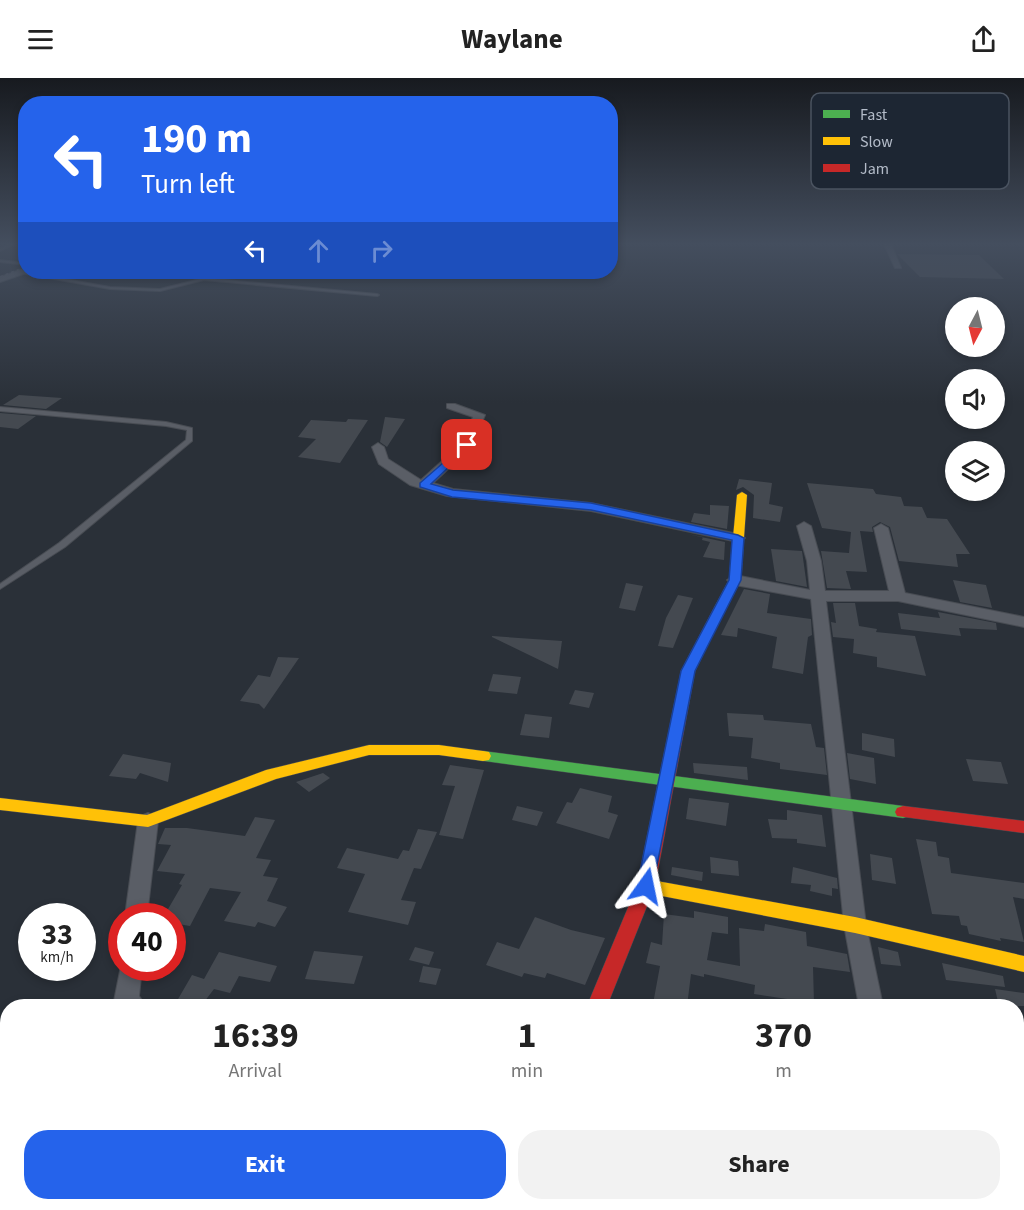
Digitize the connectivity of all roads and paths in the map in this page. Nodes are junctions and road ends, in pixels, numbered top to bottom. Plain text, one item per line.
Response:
1 (451, 406) dead end
2 (0, 409) edge
3 (378, 447) dead end
4 (423, 485) junction
5 (741, 495) dead end
6 (804, 526) dead end
7 (881, 528) dead end
8 (738, 538) junction
9 (735, 580) junction
10 (0, 587) edge
11 (818, 596) junction
12 (898, 596) junction
13 (1024, 622) edge
14 (668, 783) junction
15 (841, 802) junction
16 (0, 804) edge
17 (148, 821) junction
18 (1024, 826) edge
19 (646, 886) junction
20 (138, 903) edge
21 (855, 926) junction
22 (1024, 964) edge
23 (129, 981) edge
24 (128, 999) edge
25 (600, 999) edge
26 (870, 999) edge

1 - 4 street
2 - 10 lane
3 - 4 street
4 - 8 street
5 - 8 street
6 - 11 street
7 - 12 street
8 - 9 street
9 - 11 street
9 - 14 street
11 - 12 street
11 - 15 street
12 - 13 street
14 - 15 street
14 - 17 street
14 - 19 street
15 - 18 street
15 - 21 street
16 - 17 street
17 - 20 street
19 - 21 street
19 - 25 street
21 - 22 street
21 - 26 street
23 - 24 street

